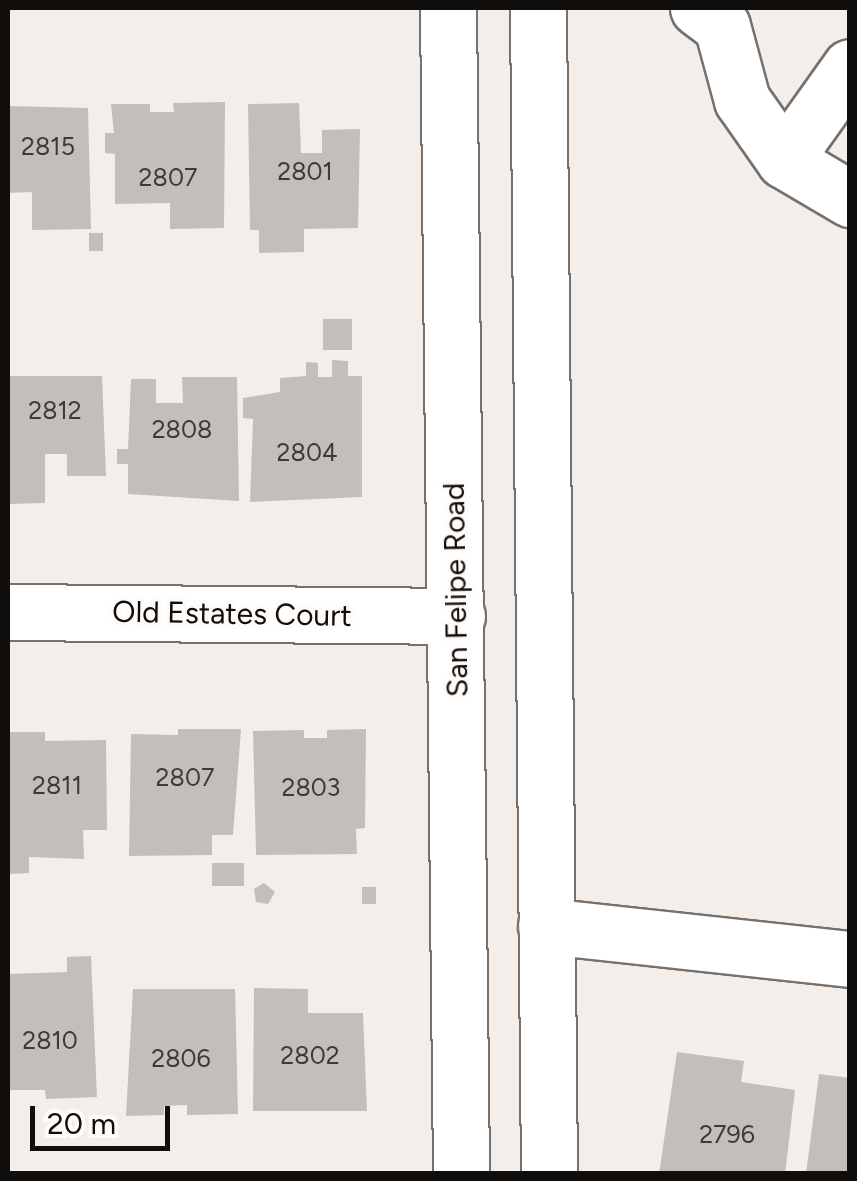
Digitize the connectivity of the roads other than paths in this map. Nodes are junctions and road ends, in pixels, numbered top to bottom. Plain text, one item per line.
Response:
1 (448, 8) edge
2 (538, 8) edge
3 (698, 8) edge
4 (850, 67) edge
5 (784, 160) junction
6 (850, 199) edge
7 (8, 612) edge
8 (457, 616) junction
9 (546, 926) junction
10 (850, 959) edge
11 (461, 1174) edge
12 (549, 1174) edge

1 - 8 street, San Felipe Road
2 - 9 street
3 - 5 street
4 - 5 street
5 - 6 street
7 - 8 street, Old Estates Court
8 - 11 street, San Felipe Road
9 - 10 street
9 - 12 street

